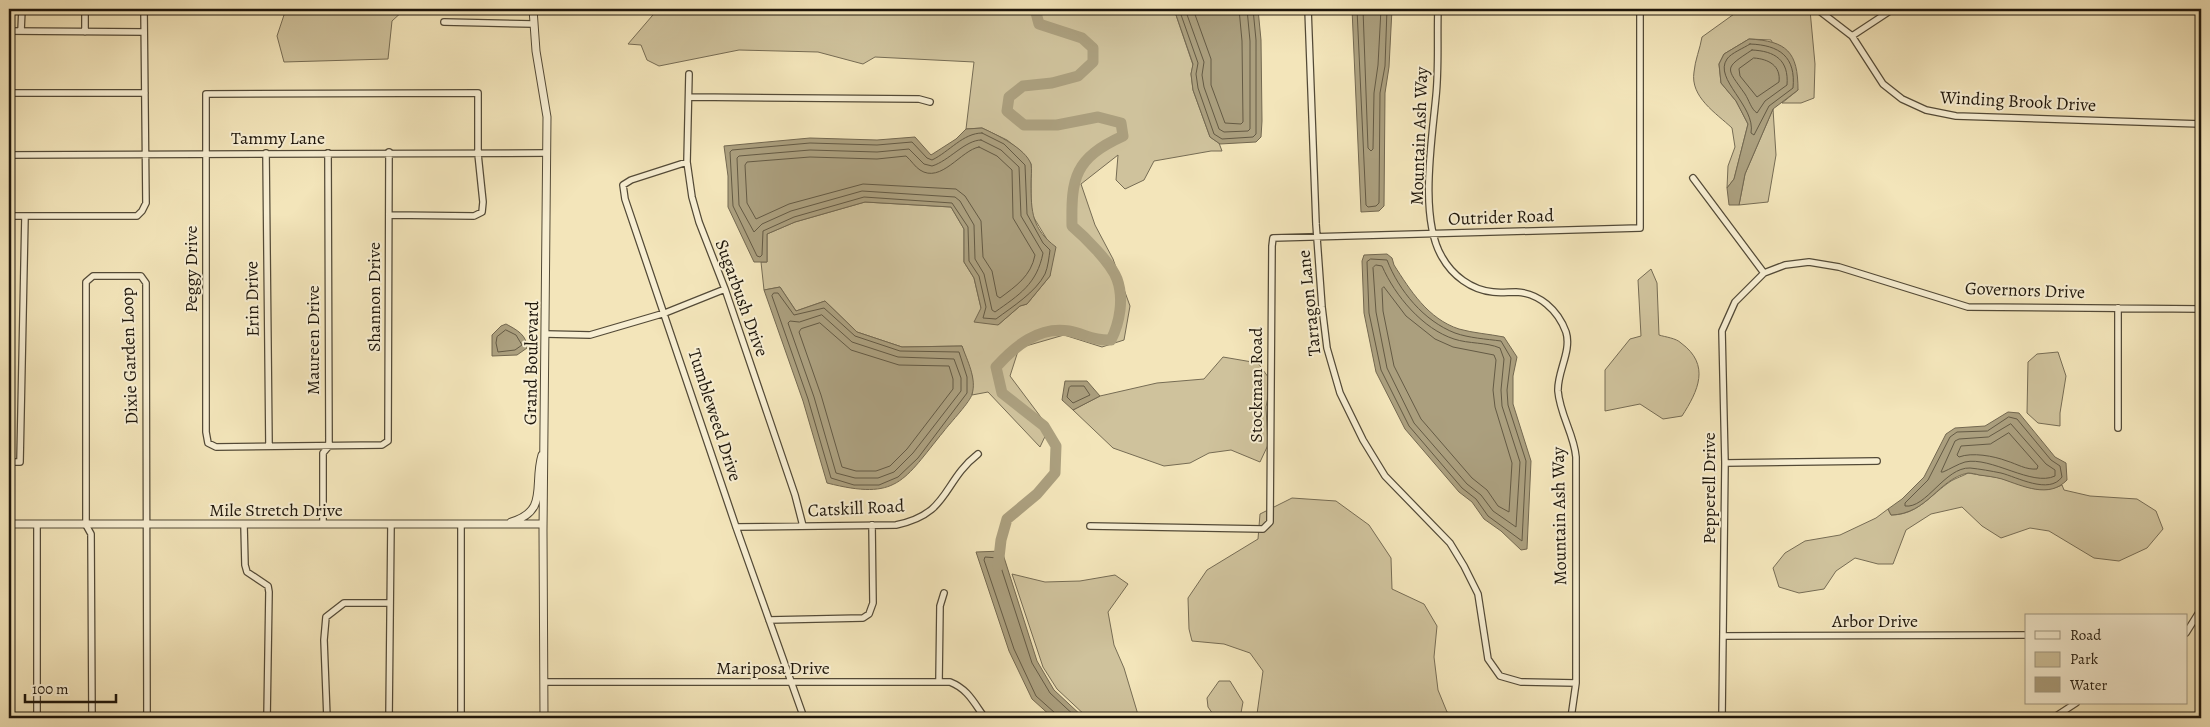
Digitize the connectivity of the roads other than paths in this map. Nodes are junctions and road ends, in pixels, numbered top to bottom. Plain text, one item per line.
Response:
1 (22, 9) edge
2 (85, 9) edge
3 (144, 9) edge
4 (533, 9) edge
5 (1308, 9) edge
6 (1438, 9) edge
7 (1640, 9) edge
8 (1817, 9) edge
9 (1893, 9) edge
10 (444, 22) dead end
11 (533, 24) junction
12 (9, 31) edge
13 (21, 32) junction
14 (85, 32) junction
15 (144, 32) junction
16 (1852, 36) junction
17 (689, 74) dead end
18 (9, 93) edge
19 (145, 93) junction
20 (689, 97) junction
21 (930, 102) dead end
22 (2201, 124) edge
23 (389, 152) junction
24 (266, 153) junction
25 (328, 153) junction
26 (547, 153) junction
27 (146, 154) junction
28 (206, 154) junction
29 (478, 154) junction
30 (9, 155) edge
31 (688, 162) junction
32 (1693, 178) dead end
33 (389, 215) junction
34 (9, 216) edge
35 (25, 216) junction
36 (1433, 234) junction
37 (1317, 237) junction
38 (1274, 238) joint
39 (1764, 273) junction
40 (725, 289) junction
41 (2118, 308) junction
42 (2201, 309) edge
43 (665, 313) junction
44 (546, 334) junction
45 (2118, 428) dead end
46 (269, 445) junction
47 (545, 445) junction
48 (329, 446) junction
49 (978, 454) dead end
50 (1876, 461) dead end
51 (9, 462) edge
52 (1725, 463) junction
53 (9, 524) edge
54 (38, 524) junction
55 (323, 524) junction
56 (391, 524) junction
57 (461, 524) junction
58 (502, 524) junction
59 (544, 524) junction
60 (86, 525) junction
61 (147, 525) junction
62 (244, 525) junction
63 (872, 525) junction
64 (803, 526) junction
65 (1090, 526) dead end
66 (736, 527) junction
67 (944, 593) dead end
68 (390, 603) junction
69 (2201, 609) edge
70 (769, 620) junction
71 (2188, 630) edge
72 (2025, 635) edge
73 (1724, 636) junction
74 (939, 681) junction
75 (544, 682) junction
76 (792, 683) junction
77 (1576, 683) junction
78 (2074, 704) edge
79 (37, 718) edge
80 (92, 718) edge
81 (147, 718) edge
82 (266, 718) edge
83 (327, 718) edge
84 (389, 718) edge
85 (461, 718) edge
86 (544, 718) edge
87 (804, 718) edge
88 (985, 718) edge
89 (1571, 718) edge
90 (1722, 718) edge
91 (2053, 718) edge

1 - 13 street
2 - 14 street
3 - 15 street
4 - 11 street, Grand Boulevard
5 - 37 street, Tarragon Lane
6 - 36 street, Mountain Ash Way
7 - 36 street, Outrider Road
8 - 16 street, Winding Brook Drive
9 - 16 street
10 - 11 street
11 - 26 street, Grand Boulevard
12 - 13 street
13 - 14 street
14 - 15 street
15 - 19 street
16 - 22 street, Winding Brook Drive
17 - 20 street, Sugarbush Drive
18 - 19 street
19 - 27 street
20 - 21 street
20 - 31 street, Sugarbush Drive
23 - 25 street, Tammy Lane
23 - 29 street, Tammy Lane
23 - 33 street, Shannon Drive
24 - 25 street, Tammy Lane
24 - 28 street, Tammy Lane
24 - 46 street, Erin Drive
25 - 48 street, Maureen Drive
26 - 29 street, Tammy Lane
26 - 44 street, Grand Boulevard
27 - 28 street, Tammy Lane
27 - 30 street, Tammy Lane
27 - 35 street
28 - 29 street, Peggy Drive
28 - 46 street, Peggy Drive
29 - 33 street
31 - 40 street, Sugarbush Drive
31 - 43 street, Tumbleweed Drive
32 - 39 street
33 - 48 street, Shannon Drive
34 - 35 street
35 - 51 street
36 - 37 street, Outrider Road
36 - 77 street, Mountain Ash Way
37 - 38 street, Outrider Road
37 - 77 street, Tarragon Lane
38 - 65 street, Stockman Road
39 - 41 street, Governors Drive
39 - 52 street, Pepperell Drive
40 - 43 street
40 - 64 street, Sugarbush Drive
41 - 42 street, Governors Drive
41 - 45 street
43 - 44 street
43 - 66 street, Tumbleweed Drive
44 - 47 street, Grand Boulevard
46 - 48 street
47 - 58 street
47 - 59 street, Grand Boulevard
48 - 55 street, Maureen Drive
49 - 63 street, Catskill Road
50 - 52 street
52 - 73 street, Pepperell Drive
53 - 54 street, Mile Stretch Drive
54 - 60 street, Mile Stretch Drive
54 - 79 street
55 - 56 street, Mile Stretch Drive
55 - 62 street, Mile Stretch Drive
56 - 57 street, Mile Stretch Drive
56 - 68 street
57 - 58 street, Mile Stretch Drive
57 - 85 street
58 - 59 street, Mile Stretch Drive
59 - 75 street, Grand Boulevard
60 - 61 street, Mile Stretch Drive
60 - 61 street, Dixie Garden Loop
60 - 80 street, Dixie Garden Loop
61 - 62 street, Mile Stretch Drive
61 - 81 street, Dixie Garden Loop
62 - 82 street
63 - 64 street, Catskill Road
63 - 70 street
64 - 66 street, Catskill Road
66 - 70 street, Tumbleweed Drive
67 - 74 street
68 - 83 street
68 - 84 street
69 - 71 street
70 - 76 street, Tumbleweed Drive
72 - 73 street, Arbor Drive
73 - 90 street, Pepperell Drive
74 - 76 street, Mariposa Drive
74 - 88 street, Mariposa Drive
75 - 76 street, Mariposa Drive
75 - 86 street, Grand Boulevard
76 - 87 street, Tumbleweed Drive
77 - 89 street, Mountain Ash Way
78 - 91 street

